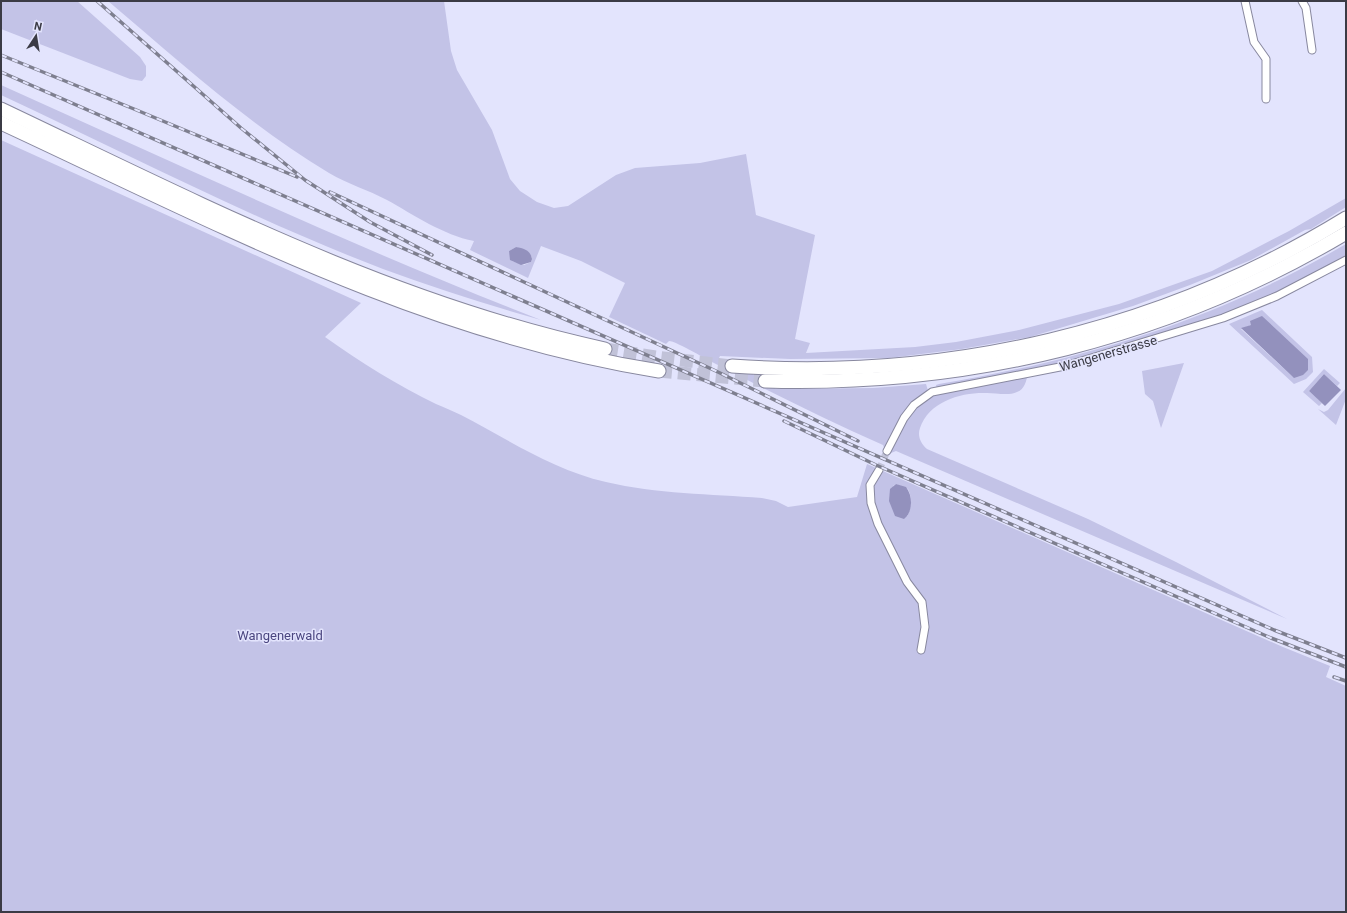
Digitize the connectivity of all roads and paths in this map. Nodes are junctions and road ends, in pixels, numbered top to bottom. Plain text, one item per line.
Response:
1 (1245, 1) edge
2 (1302, 1) edge
3 (1312, 50) dead end
4 (1266, 99) dead end
5 (1, 109) edge
6 (1, 123) edge
7 (1, 131) edge
8 (36, 139) junction
9 (1346, 218) edge
10 (1346, 233) edge
11 (1346, 260) edge
12 (605, 349) tunnel mouth
13 (732, 366) tunnel mouth
14 (659, 371) tunnel mouth
15 (765, 381) tunnel mouth
16 (887, 451) tunnel mouth
17 (879, 470) tunnel mouth
18 (921, 650) dead end

1 - 4 street
2 - 3 street
5 - 12 highway
6 - 8 highway
7 - 8 highway
8 - 14 highway
9 - 13 highway
10 - 15 highway
11 - 16 street, Wangenerstrasse
17 - 18 street

